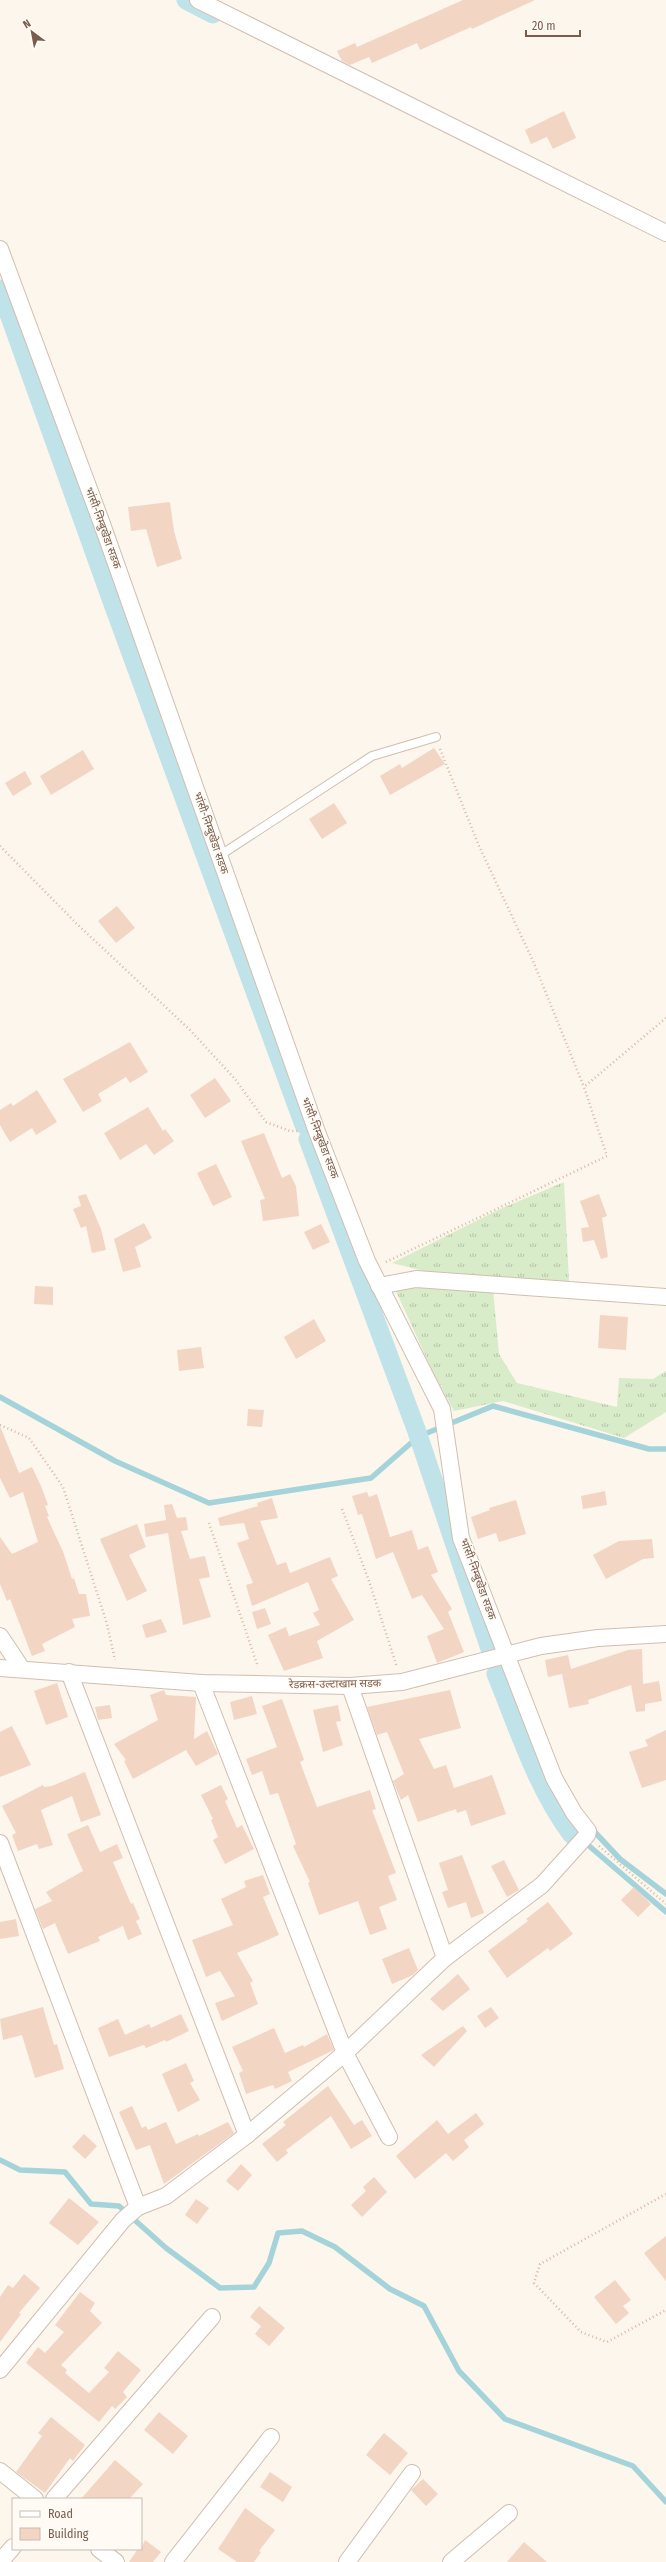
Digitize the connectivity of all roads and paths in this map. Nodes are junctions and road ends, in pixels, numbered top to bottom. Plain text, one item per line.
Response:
1 (198, 0) edge
2 (666, 233) edge
3 (0, 249) edge
4 (436, 737) joint
5 (0, 846) edge
6 (219, 856) junction
7 (666, 1018) edge
8 (584, 1087) junction
9 (317, 1132) junction
10 (368, 1261) junction
11 (379, 1286) junction
12 (666, 1297) edge
13 (0, 1425) edge
14 (342, 1509) dead end
15 (209, 1523) dead end
16 (666, 1634) edge
17 (0, 1636) edge
18 (506, 1654) junction
19 (0, 1668) edge
20 (22, 1669) junction
21 (69, 1672) junction
22 (119, 1676) junction
23 (402, 1682) junction
24 (200, 1683) junction
25 (264, 1685) junction
26 (350, 1686) junction
27 (587, 1835) junction
28 (0, 1843) edge
29 (666, 1904) edge
30 (444, 1958) junction
31 (345, 2053) junction
32 (247, 2135) junction
33 (389, 2137) dead end
34 (666, 2194) edge
35 (138, 2207) junction
36 (666, 2310) edge
37 (212, 2317) dead end
38 (0, 2370) edge
39 (271, 2437) dead end
40 (0, 2472) edge
41 (412, 2473) dead end
42 (34, 2498) edge
43 (55, 2498) edge
44 (509, 2513) dead end
45 (12, 2548) edge
46 (100, 2550) edge
47 (0, 2562) edge
48 (116, 2562) edge
49 (173, 2562) edge
50 (346, 2562) edge
51 (451, 2562) edge

1 - 2 street
3 - 6 street, भांसी-निम्बुखेडा सडक
4 - 6 lane
4 - 8 path
5 - 9 path
6 - 9 street, भांसी-निम्बुखेडा सडक
7 - 8 path
8 - 10 path
9 - 10 street, भांसी-निम्बुखेडा सडक
10 - 11 street, भांसी-निम्बुखेडा सडक
11 - 12 street
11 - 18 street, भांसी-निम्बुखेडा सडक
13 - 22 path
14 - 23 path
15 - 25 path
16 - 18 street, रेडक्रस-उल्टाखाम सडक
17 - 20 street
18 - 23 street, रेडक्रस-उल्टाखाम सडक
18 - 27 street, भांसी-निम्बुखेडा सडक
19 - 20 street, रेडक्रस-उल्टाखाम सडक
20 - 21 street, रेडक्रस-उल्टाखाम सडक
21 - 22 street, रेडक्रस-उल्टाखाम सडक
21 - 32 street
22 - 24 street, रेडक्रस-उल्टाखाम सडक
23 - 26 street, रेडक्रस-उल्टाखाम सडक
24 - 25 street, रेडक्रस-उल्टाखाम सडक
24 - 31 street
25 - 26 street, रेडक्रस-उल्टाखाम सडक
26 - 30 street
27 - 29 path
27 - 30 street
28 - 35 street
30 - 31 street
31 - 32 street
31 - 33 street
32 - 35 street
34 - 36 path
35 - 38 street
37 - 43 street
39 - 49 street
40 - 42 street
41 - 50 street
44 - 51 street
45 - 47 street
46 - 48 street

